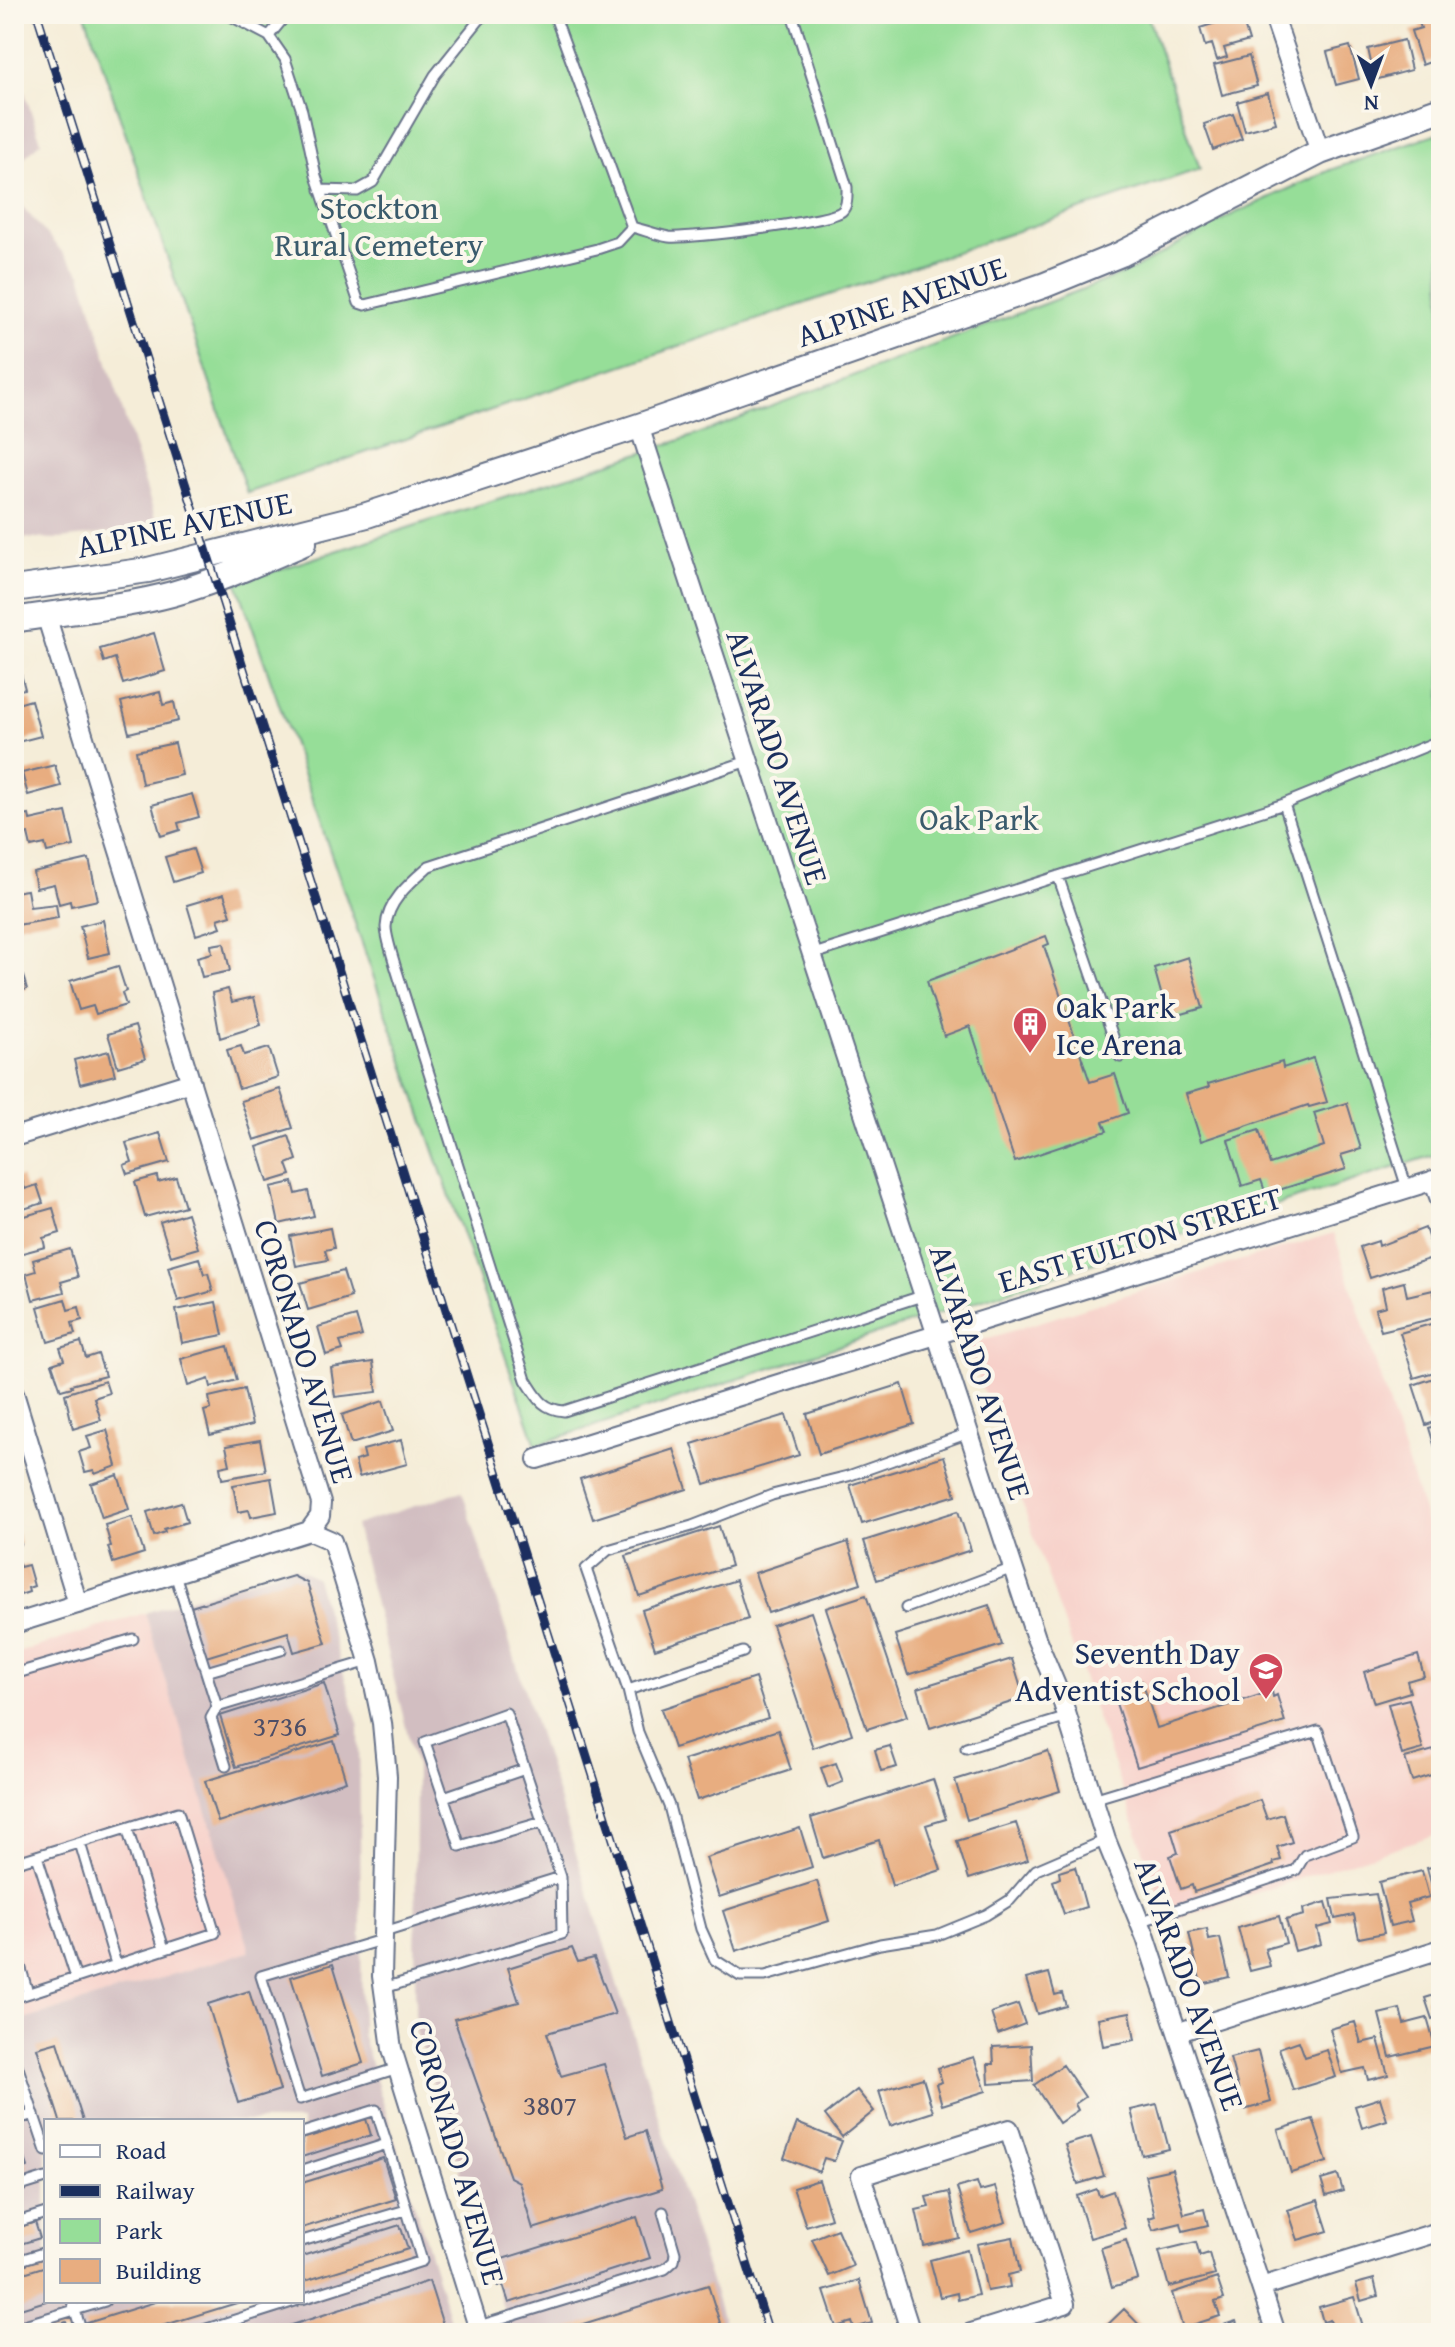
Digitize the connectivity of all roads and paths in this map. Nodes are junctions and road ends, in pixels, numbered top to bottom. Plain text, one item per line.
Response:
1 (227, 14) edge
2 (287, 14) edge
3 (484, 14) edge
4 (554, 14) edge
5 (792, 14) edge
6 (1273, 14) edge
7 (269, 36) junction
8 (1441, 109) edge
9 (1320, 152) junction
10 (320, 190) junction
11 (632, 227) junction
12 (639, 426) junction
13 (367, 515) junction
14 (14, 589) edge
15 (46, 615) junction
16 (14, 620) edge
17 (1441, 740) edge
18 (748, 761) junction
19 (1284, 804) junction
20 (1058, 876) junction
21 (811, 955) junction
22 (1120, 1057) dead end
23 (191, 1082) junction
24 (14, 1137) edge
25 (1437, 1179) edge
26 (1407, 1188) junction
27 (1441, 1202) edge
28 (925, 1295) junction
29 (938, 1333) junction
30 (14, 1393) edge
31 (969, 1433) junction
32 (537, 1459) dead end
33 (309, 1531) junction
34 (1013, 1568) junction
35 (175, 1574) junction
36 (78, 1604) junction
37 (906, 1608) dead end
38 (14, 1624) edge
39 (133, 1639) dead end
40 (281, 1650) dead end
41 (743, 1652) dead end
42 (369, 1661) junction
43 (206, 1672) junction
44 (14, 1674) edge
45 (628, 1690) junction
46 (217, 1707) junction
47 (1068, 1717) junction
48 (966, 1748) dead end
49 (226, 1766) dead end
50 (525, 1769) junction
51 (444, 1797) junction
52 (1093, 1799) junction
53 (543, 1822) junction
54 (127, 1828) junction
55 (1106, 1840) junction
56 (80, 1843) junction
57 (37, 1856) junction
58 (14, 1863) edge
59 (561, 1877) junction
60 (1139, 1922) junction
61 (381, 1936) junction
62 (14, 1945) edge
63 (164, 1949) junction
64 (1441, 1949) edge
65 (116, 1964) junction
66 (76, 1978) junction
67 (384, 1988) junction
68 (28, 1993) junction
69 (14, 1998) edge
70 (1179, 2032) junction
71 (14, 2056) edge
72 (398, 2068) junction
73 (34, 2114) junction
74 (14, 2120) edge
75 (304, 2132) edge
76 (387, 2144) junction
77 (44, 2145) edge
78 (304, 2170) edge
79 (44, 2179) edge
80 (14, 2188) edge
81 (406, 2210) junction
82 (663, 2212) dead end
83 (44, 2216) edge
84 (14, 2223) edge
85 (1441, 2231) edge
86 (304, 2240) edge
87 (44, 2253) edge
88 (14, 2262) edge
89 (1261, 2287) junction
90 (304, 2298) edge
91 (289, 2303) edge
92 (73, 2306) edge
93 (14, 2328) edge
94 (479, 2329) edge
95 (82, 2333) edge
96 (194, 2333) edge
97 (456, 2333) edge
98 (911, 2333) edge
99 (971, 2333) edge
100 (1276, 2333) edge

1 - 7 lane
2 - 7 lane
3 - 10 lane
4 - 11 lane
5 - 11 lane
6 - 9 street
7 - 10 lane
8 - 9 street, ALPINE AVENUE
9 - 12 street, ALPINE AVENUE
10 - 11 lane
12 - 13 street, ALPINE AVENUE
12 - 18 street, ALVARADO AVENUE
13 - 14 street, ALPINE AVENUE
13 - 15 street, ALPINE AVENUE
15 - 16 street, ALPINE AVENUE
15 - 23 street, CORONADO AVENUE
17 - 19 lane
18 - 21 street, ALVARADO AVENUE
18 - 28 lane
19 - 20 lane
19 - 26 lane
20 - 21 lane
20 - 22 lane
21 - 28 street, ALVARADO AVENUE
23 - 24 street
23 - 33 street, CORONADO AVENUE
25 - 26 street, EAST FULTON STREET
25 - 27 street
26 - 29 street, EAST FULTON STREET
28 - 29 street, ALVARADO AVENUE
29 - 31 street, ALVARADO AVENUE
29 - 32 street, EAST FULTON STREET
30 - 36 street
31 - 34 street, ALVARADO AVENUE
31 - 45 lane
33 - 35 street
33 - 42 street, CORONADO AVENUE
34 - 37 lane
34 - 47 street, ALVARADO AVENUE
35 - 36 street
35 - 43 lane
36 - 38 street
39 - 44 lane
40 - 43 lane
41 - 45 lane
42 - 46 lane
42 - 61 street, CORONADO AVENUE
43 - 46 lane
45 - 55 lane
46 - 49 lane
47 - 48 lane
47 - 52 street, ALVARADO AVENUE
50 - 51 lane
50 - 51 lane
50 - 53 lane
51 - 53 lane
52 - 55 street, ALVARADO AVENUE
52 - 60 lane
53 - 59 lane
54 - 56 lane
54 - 63 lane
54 - 63 lane
55 - 60 street, ALVARADO AVENUE
56 - 57 lane
56 - 65 lane
57 - 58 lane
57 - 66 lane
59 - 61 lane
59 - 67 lane
60 - 70 street, ALVARADO AVENUE
61 - 67 street, CORONADO AVENUE
61 - 72 lane
62 - 68 lane
63 - 65 lane
64 - 70 street
65 - 66 lane
66 - 68 lane
67 - 72 street, CORONADO AVENUE
68 - 69 lane
70 - 89 street, ALVARADO AVENUE
71 - 73 lane
72 - 94 street, CORONADO AVENUE
73 - 74 lane
73 - 77 lane
75 - 76 lane
76 - 78 lane
76 - 81 lane
79 - 80 lane
81 - 86 lane
81 - 90 lane
82 - 94 lane
83 - 84 lane
85 - 89 street
87 - 88 lane
89 - 100 street, ALVARADO AVENUE
91 - 96 lane
92 - 93 lane
92 - 95 lane
94 - 97 lane
98 - 99 street

